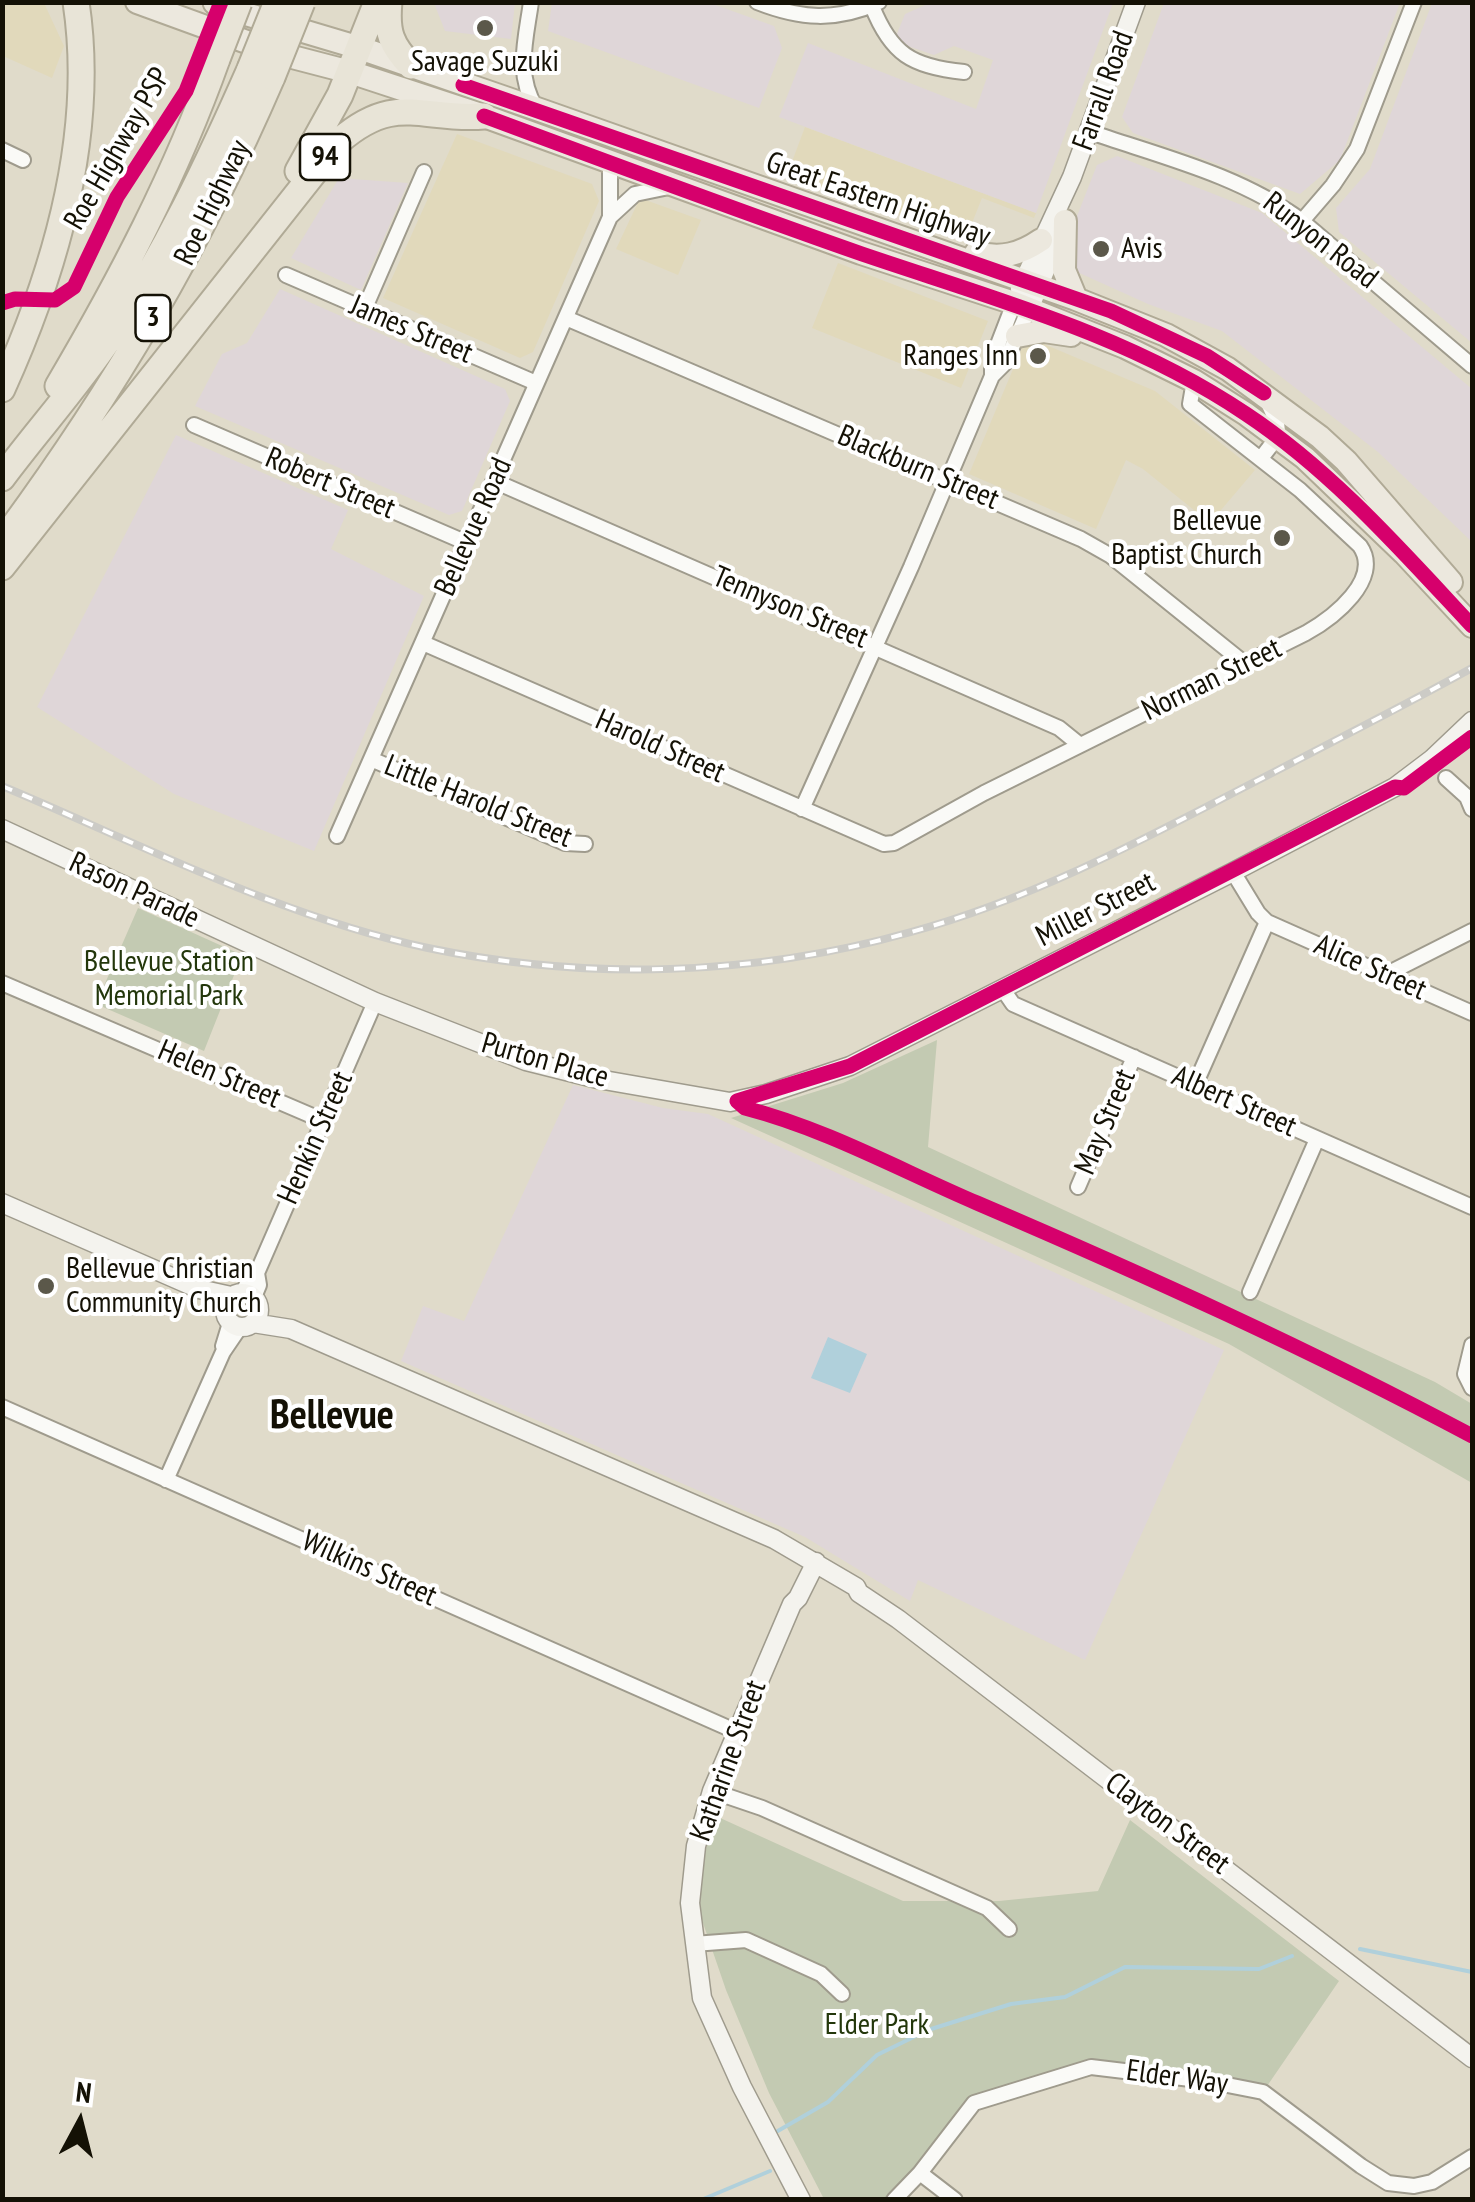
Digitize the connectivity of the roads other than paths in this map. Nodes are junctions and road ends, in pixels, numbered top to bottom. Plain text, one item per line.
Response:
1 (76, 2) edge
2 (137, 2) edge
3 (277, 2) edge
4 (302, 2) edge
5 (377, 2) edge
6 (389, 2) edge
7 (531, 2) edge
8 (757, 2) edge
9 (1136, 2) edge
10 (1414, 2) edge
11 (222, 4) edge
12 (876, 4) edge
13 (360, 48) junction
14 (411, 66) junction
15 (350, 72) junction
16 (964, 72) dead end
17 (261, 73) junction
18 (536, 109) junction
19 (484, 116) junction
20 (1090, 132) junction
21 (2, 150) edge
22 (24, 160) dead end
23 (610, 163) junction
24 (424, 172) dead end
25 (1071, 180) junction
26 (674, 186) junction
27 (610, 218) junction
28 (1302, 220) junction
29 (1066, 221) junction
30 (1041, 240) junction
31 (918, 242) junction
32 (286, 276) dead end
33 (1031, 283) junction
34 (217, 297) junction
35 (1076, 299) junction
36 (1022, 306) junction
37 (364, 310) junction
38 (566, 318) junction
39 (1094, 334) junction
40 (1017, 336) junction
41 (1472, 366) edge
42 (992, 376) junction
43 (1194, 381) junction
44 (536, 384) junction
45 (2, 389) edge
46 (1264, 393) junction
47 (194, 425) dead end
48 (1278, 437) junction
49 (1261, 458) junction
50 (9, 469) edge
51 (494, 481) junction
52 (948, 481) junction
53 (2, 542) edge
54 (467, 543) junction
55 (2, 567) edge
56 (1472, 607) edge
57 (1472, 626) edge
58 (422, 643) junction
59 (876, 646) junction
60 (1244, 663) junction
61 (1472, 721) edge
62 (1080, 745) junction
63 (370, 759) junction
64 (1446, 778) dead end
65 (802, 809) junction
66 (1472, 809) edge
67 (2, 829) edge
68 (337, 836) dead end
69 (899, 841) joint
70 (585, 844) dead end
71 (1234, 872) junction
72 (1267, 922) junction
73 (1472, 931) edge
74 (1385, 974) junction
75 (2, 983) edge
76 (1002, 988) junction
77 (375, 1002) junction
78 (1472, 1013) edge
79 (1134, 1058) junction
80 (1195, 1084) junction
81 (720, 1101) joint
82 (324, 1120) junction
83 (1317, 1140) junction
84 (1078, 1187) dead end
85 (2, 1203) edge
86 (1472, 1207) edge
87 (1250, 1292) dead end
88 (242, 1309) junction
89 (1472, 1344) edge
90 (1472, 1388) edge
91 (2, 1407) edge
92 (166, 1480) junction
93 (811, 1564) junction
94 (735, 1731) junction
95 (712, 1791) junction
96 (1009, 1929) dead end
97 (694, 1944) junction
98 (842, 1994) dead end
99 (1472, 2058) edge
100 (1472, 2157) edge
101 (920, 2174) junction
102 (1432, 2182) junction
103 (801, 2200) edge
104 (894, 2200) edge
105 (955, 2200) edge
106 (1437, 2200) edge

1 - 45 highway
2 - 15 highway, Great Eastern Highway
3 - 17 highway, Roe Highway / 3, bridge
4 - 17 highway, Roe Highway / 3, bridge
5 - 13 highway
6 - 14 highway
7 - 18 street
8 - 12 street
9 - 20 main road, Farrall Road
10 - 28 street
11 - 13 highway, Great Eastern Highway
11 - 50 highway, bridge
12 - 16 street
13 - 14 highway, Great Eastern Highway
13 - 15 highway
14 - 18 highway, Great Eastern Highway
15 - 19 highway, Great Eastern Highway
15 - 34 highway
17 - 50 highway, Roe Highway / 3
17 - 53 highway, Roe Highway / 3
18 - 31 highway, Great Eastern Highway
19 - 23 highway, Great Eastern Highway / 94
19 - 34 highway, 94
20 - 25 main road, Farrall Road
20 - 28 street, Runyon Road
21 - 22 street
23 - 26 highway, Great Eastern Highway / 94
23 - 27 street, Bellevue Road
24 - 37 street
25 - 29 main road, Farrall Road
25 - 30 main road, Farrall Road
26 - 27 street
26 - 36 highway, Great Eastern Highway / 94
27 - 38 street, Bellevue Road
28 - 41 street, Runyon Road
29 - 33 main road, Farrall Road
29 - 35 highway
30 - 31 highway
30 - 33 main road, Farrall Road
31 - 33 highway, Great Eastern Highway
32 - 37 street, James Street
33 - 35 highway, Great Eastern Highway
33 - 36 main road, Farrall Road
34 - 55 highway, 94
35 - 46 highway, Great Eastern Highway
36 - 39 highway, Great Eastern Highway / 94
36 - 40 street
36 - 42 street
37 - 44 street, James Street
38 - 44 street, Bellevue Road
38 - 52 street, Blackburn Street
39 - 40 highway
39 - 43 highway, Great Eastern Highway / 94
40 - 42 street
42 - 52 street
43 - 48 highway, Great Eastern Highway / 94
43 - 49 street, Norman Street
44 - 51 street, Bellevue Road
46 - 48 street
46 - 56 highway, Great Eastern Highway
47 - 54 street, Robert Street
48 - 49 street
48 - 57 highway, Great Eastern Highway / 94
49 - 60 street, Norman Street
51 - 54 street, Bellevue Road
51 - 59 street, Tennyson Street
52 - 59 street
52 - 60 street, Blackburn Street
54 - 58 street, Bellevue Road
58 - 63 street, Bellevue Road
58 - 65 street, Harold Street
59 - 62 street, Tennyson Street
59 - 65 street
60 - 62 street, Norman Street
61 - 71 main road, Miller Street
62 - 69 street, Norman Street
63 - 68 street, Bellevue Road
63 - 70 street, Little Harold Street
64 - 66 street
65 - 69 street, Harold Street
67 - 77 main road, Rason Parade
71 - 72 street
71 - 76 main road, Miller Street
72 - 74 street, Alice Street
72 - 80 street
73 - 74 street
74 - 78 street, Alice Street
75 - 82 street, Helen Street
76 - 79 street, Albert Street
76 - 81 main road, Miller Street
77 - 81 main road, Purton Place
77 - 82 street, Henkin Street
79 - 80 street, Albert Street
79 - 84 street, May Street
80 - 83 street, Albert Street
82 - 88 street, Henkin Street
83 - 86 street, Albert Street
83 - 87 street
85 - 88 main road, Clayton Street
88 - 92 street, Henkin Street
88 - 93 main road, Clayton Street
89 - 90 street
91 - 92 street, Wilkins Street
92 - 94 street, Wilkins Street
93 - 94 main road, Katharine Street
93 - 99 main road, Clayton Street
94 - 95 main road, Katharine Street
95 - 96 street
95 - 97 main road, Katharine Street
97 - 98 street
97 - 103 main road, Katharine Street
100 - 102 street
101 - 102 street, Elder Way
101 - 104 street, Elder Way
101 - 105 street
102 - 106 street

